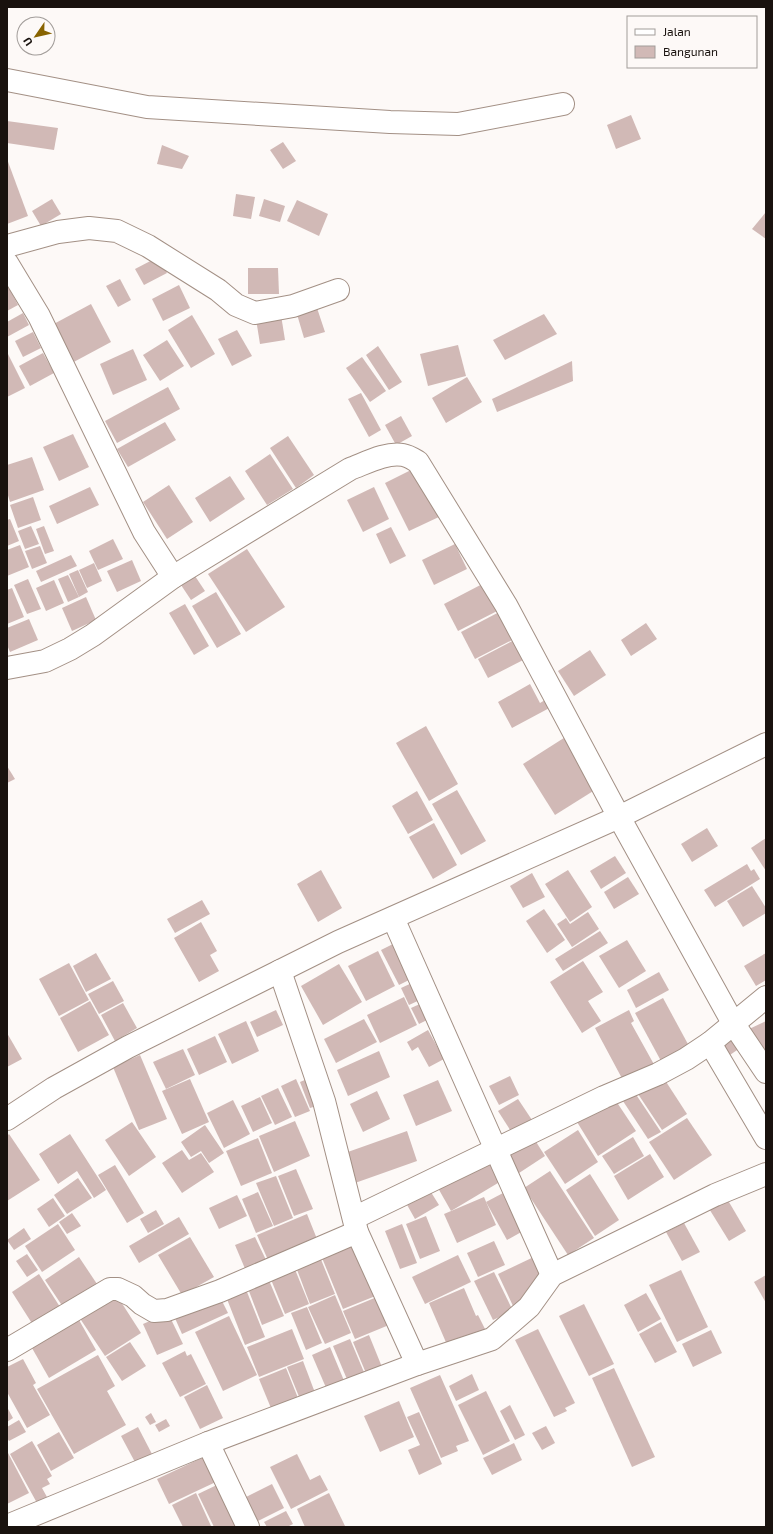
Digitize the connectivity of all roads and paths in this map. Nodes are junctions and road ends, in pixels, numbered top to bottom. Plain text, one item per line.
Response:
1 (7, 80) edge
2 (563, 104) dead end
3 (7, 246) edge
4 (7, 263) edge
5 (338, 290) dead end
6 (173, 577) junction
7 (7, 668) edge
8 (766, 744) edge
9 (619, 818) junction
10 (393, 918) junction
11 (280, 971) junction
12 (766, 997) edge
13 (733, 1023) junction
14 (710, 1043) junction
15 (766, 1072) edge
16 (7, 1119) edge
17 (766, 1138) edge
18 (496, 1150) junction
19 (766, 1174) edge
20 (356, 1225) junction
21 (552, 1274) junction
22 (7, 1350) edge
23 (417, 1364) junction
24 (208, 1443) junction
25 (7, 1526) edge
26 (248, 1527) edge

1 - 2 street
3 - 5 street
4 - 6 street
6 - 7 street
6 - 9 street
8 - 9 street
9 - 10 street
9 - 13 street
10 - 11 street
10 - 18 street
11 - 16 street
11 - 20 street
12 - 13 street
13 - 14 street
13 - 15 street
14 - 17 street
14 - 18 street
18 - 20 street
18 - 21 street
19 - 21 street
20 - 22 street
20 - 23 street
21 - 23 street
23 - 24 street
24 - 25 street
24 - 26 street

